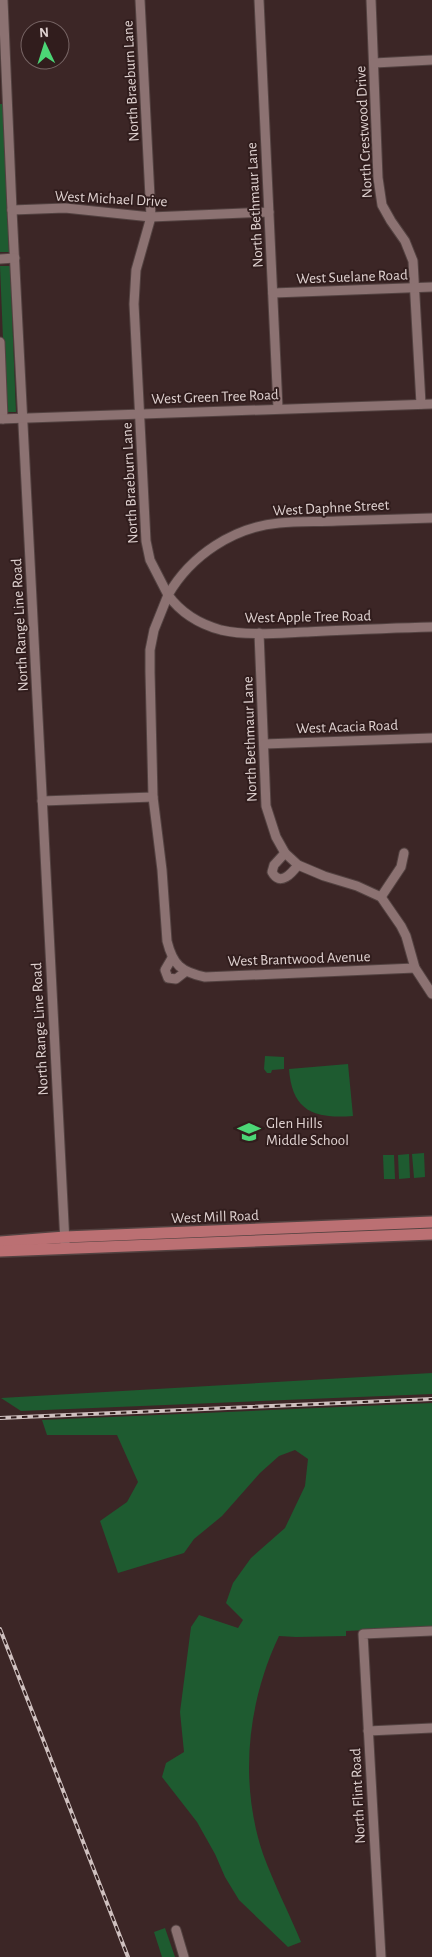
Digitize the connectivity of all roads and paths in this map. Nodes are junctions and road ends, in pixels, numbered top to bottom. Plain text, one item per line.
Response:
1 (3, 0) edge
2 (140, 0) edge
3 (259, 0) edge
4 (371, 0) edge
5 (432, 60) edge
6 (374, 63) junction
7 (4, 99) edge
8 (12, 210) junction
9 (269, 212) junction
10 (152, 217) junction
11 (16, 258) junction
12 (0, 259) edge
13 (432, 287) edge
14 (416, 288) junction
15 (274, 293) junction
16 (0, 342) edge
17 (421, 404) junction
18 (432, 404) edge
19 (278, 408) junction
20 (140, 414) junction
21 (23, 418) junction
22 (2, 419) edge
23 (432, 518) edge
24 (168, 595) junction
25 (432, 627) edge
26 (260, 633) junction
27 (432, 738) edge
28 (264, 744) junction
29 (153, 797) junction
30 (42, 801) junction
31 (404, 852) dead end
32 (285, 853) junction
33 (298, 865) junction
34 (381, 898) junction
35 (172, 958) junction
36 (415, 968) junction
37 (185, 972) junction
38 (432, 994) edge
39 (432, 1222) edge
40 (432, 1234) edge
41 (0, 1242) edge
42 (65, 1243) junction
43 (0, 1251) edge
44 (432, 1631) edge
45 (432, 1728) edge
46 (368, 1731) junction
47 (176, 1930) dead end
48 (184, 1957) edge
49 (381, 1957) edge

1 - 7 street, North Range Line Road
2 - 10 street, North Braeburn Lane
3 - 9 street, North Bethmaur Lane
4 - 6 street, North Crestwood Drive
5 - 6 street
6 - 14 street, North Crestwood Drive
7 - 8 street, North Range Line Road
8 - 10 street, West Michael Drive
8 - 11 street, North Range Line Road
9 - 10 street, West Michael Drive
9 - 15 street, North Bethmaur Lane
10 - 20 street, North Braeburn Lane
11 - 12 street
11 - 21 street, North Range Line Road
13 - 14 street, West Suelane Road
14 - 15 street, West Suelane Road
14 - 17 street, North Crestwood Drive
15 - 19 street, North Bethmaur Lane
16 - 22 street
17 - 18 street, West Green Tree Road
17 - 19 street, West Green Tree Road
19 - 20 street, West Green Tree Road
20 - 21 street, West Green Tree Road
20 - 24 street, North Braeburn Lane
21 - 22 street, West Green Tree Road
21 - 30 street, North Range Line Road
23 - 24 street, West Daphne Street
24 - 26 street, West Apple Tree Road
24 - 29 street
25 - 26 street, West Apple Tree Road
26 - 28 street, North Bethmaur Lane
27 - 28 street, West Acacia Road
28 - 32 street, North Bethmaur Lane
29 - 30 street
29 - 35 street
30 - 42 street, North Range Line Road
31 - 34 street
32 - 33 street, North Bethmaur Lane
32 - 33 street
33 - 34 street, North Bethmaur Lane
34 - 36 street, North Bethmaur Lane
35 - 37 street
35 - 37 street
36 - 37 street, West Brantwood Avenue
36 - 38 street, North Bethmaur Lane
39 - 42 main road, West Mill Road
40 - 42 main road, West Mill Road
41 - 42 main road, West Mill Road
42 - 43 main road, West Mill Road
44 - 46 street, North Flint Road
45 - 46 street
46 - 49 street, North Flint Road
47 - 48 street

